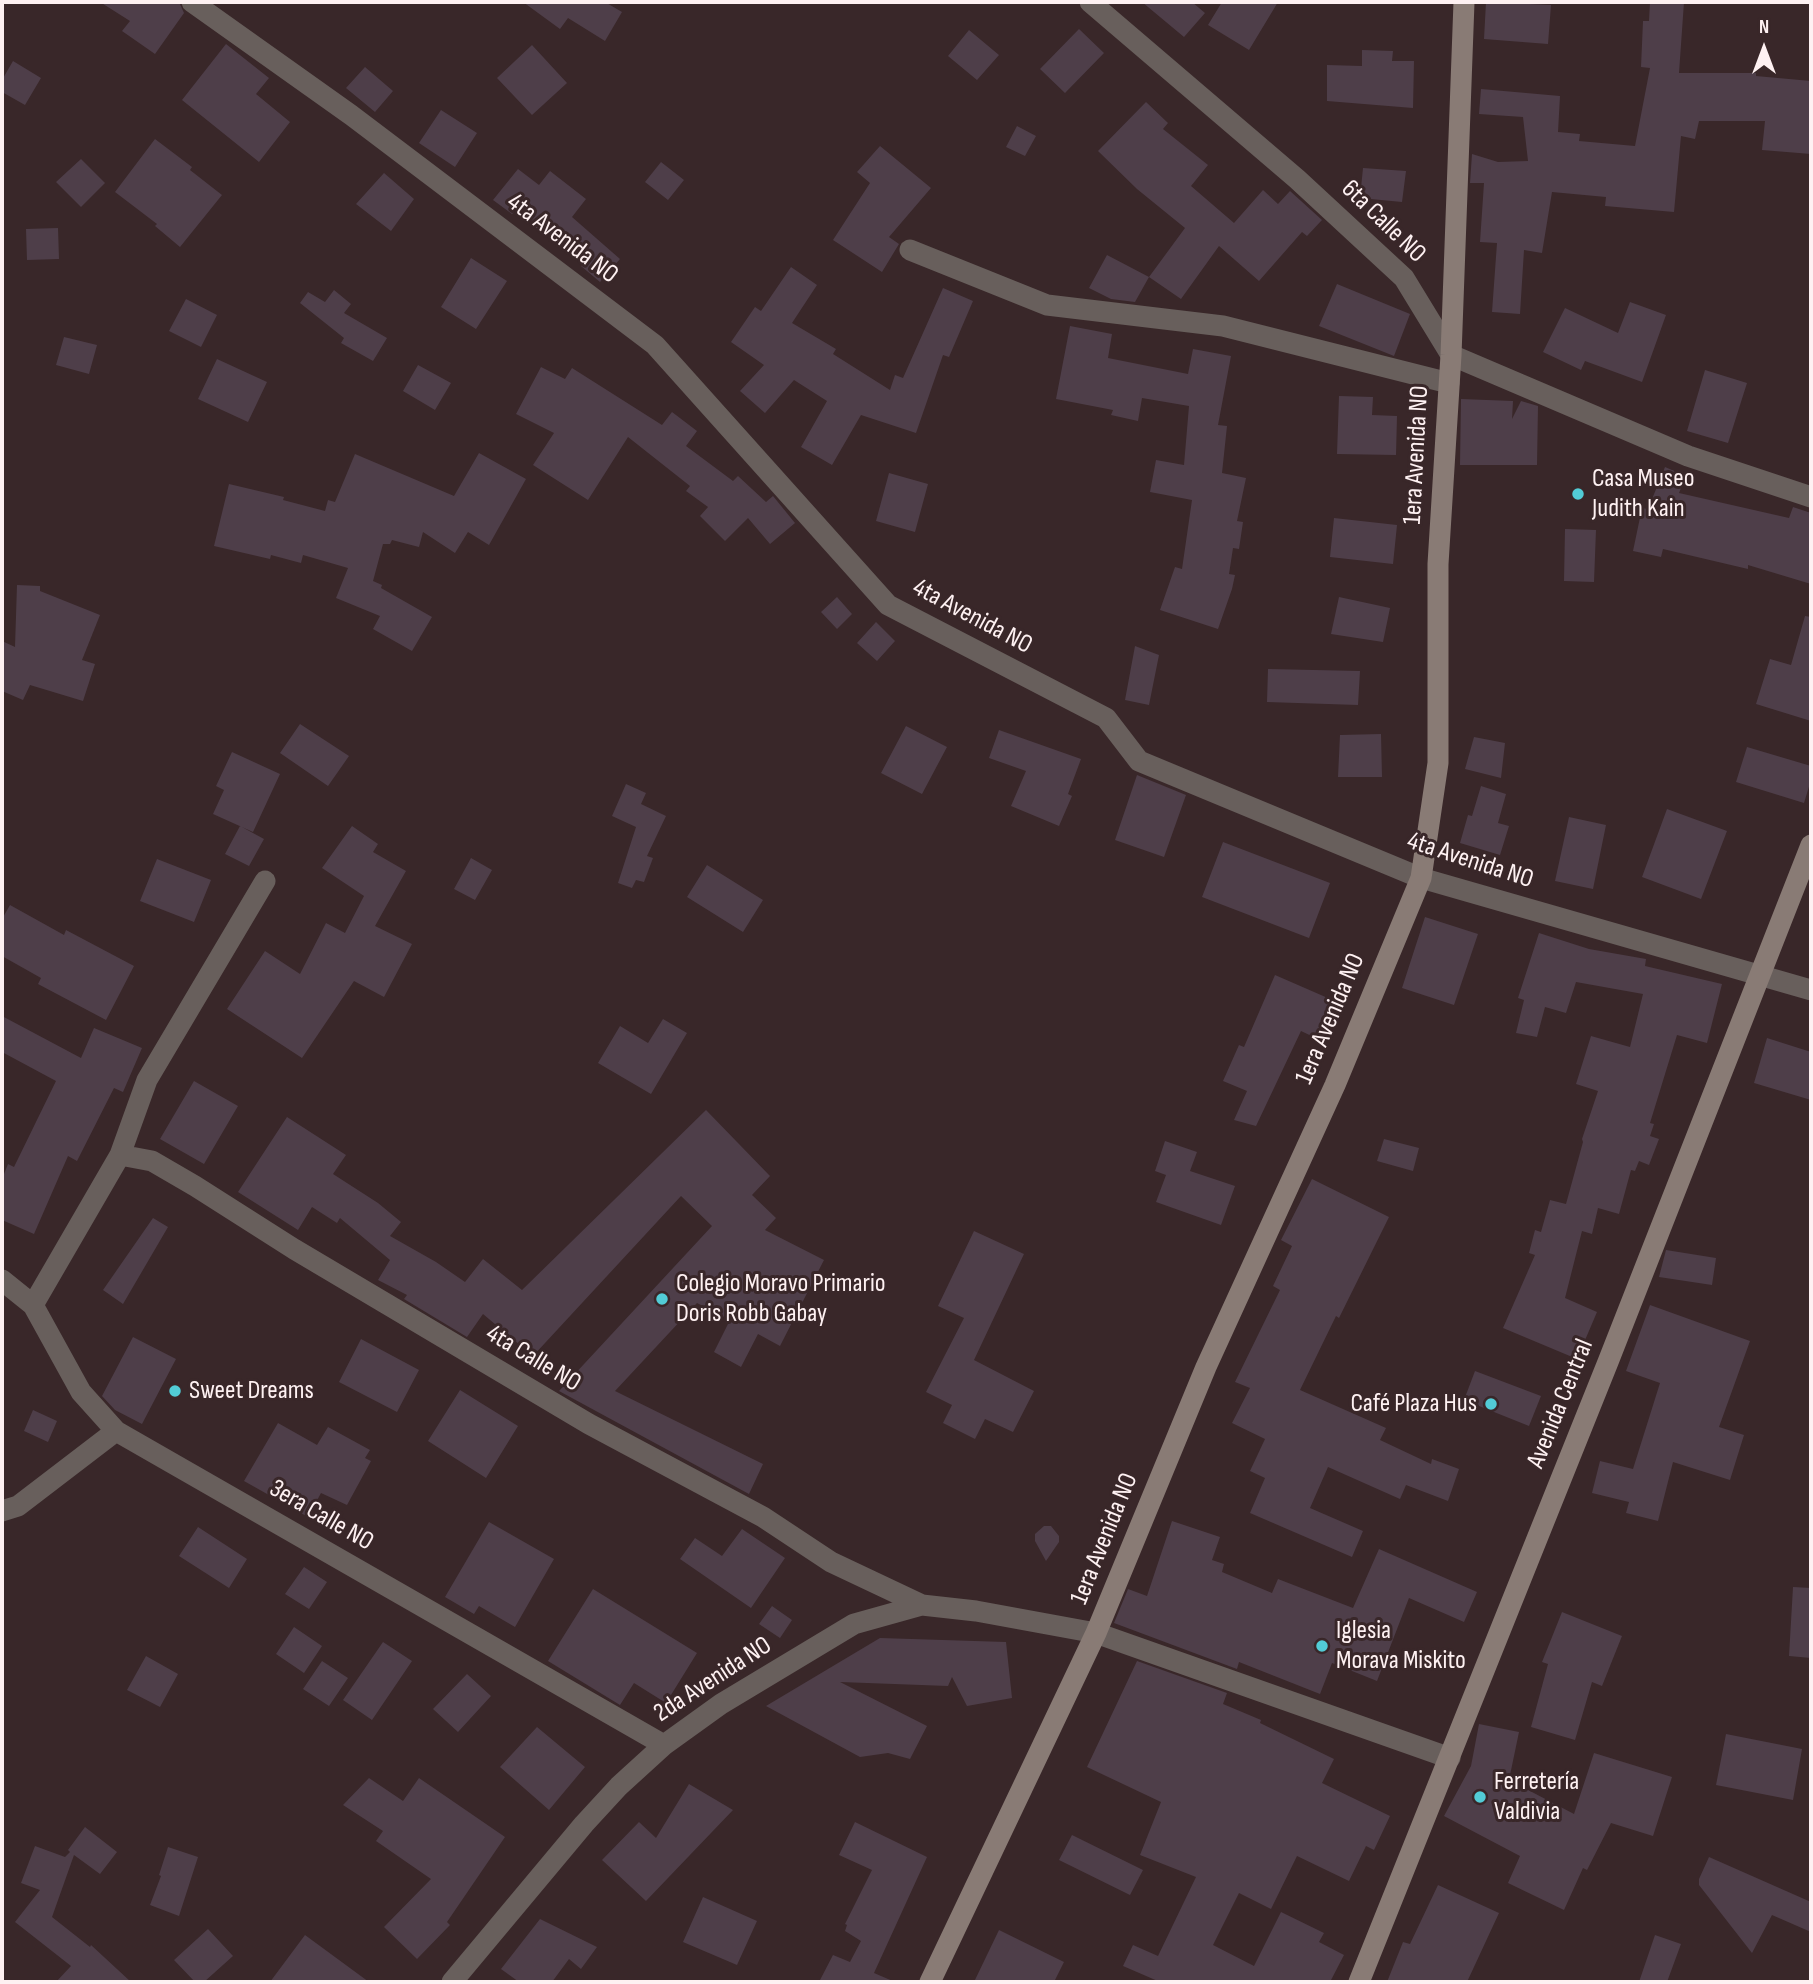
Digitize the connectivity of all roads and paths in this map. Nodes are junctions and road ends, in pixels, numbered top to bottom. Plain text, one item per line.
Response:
1 (191, 2) edge
2 (1090, 2) edge
3 (1464, 2) edge
4 (910, 250) dead end
5 (1451, 355) junction
6 (1449, 383) junction
7 (1811, 497) edge
8 (1811, 845) edge
9 (1421, 878) junction
10 (265, 881) dead end
11 (1761, 976) junction
12 (1811, 990) edge
13 (120, 1156) junction
14 (2, 1280) edge
15 (33, 1305) junction
16 (116, 1432) junction
17 (2, 1511) edge
18 (922, 1605) junction
19 (1096, 1633) junction
20 (664, 1745) junction
21 (1450, 1758) junction
22 (452, 1982) edge
23 (930, 1982) edge
24 (1359, 1982) edge

1 - 9 street, 4ta Avenida NO
2 - 5 street, 6ta Calle NO
3 - 5 street, 1era Avenida NO
4 - 6 street
5 - 6 street, 1era Avenida NO
5 - 7 street
6 - 9 street, 1era Avenida NO
8 - 11 street, Avenida Central
9 - 11 street, 4ta Avenida NO
9 - 19 street, 1era Avenida NO
10 - 13 street
11 - 12 street, 4ta Avenida NO
11 - 21 street, Avenida Central
13 - 15 street
13 - 18 street, 4ta Calle NO
14 - 15 street, 3era Calle NO
15 - 16 street, 3era Calle NO
16 - 17 street
16 - 20 street, 3era Calle NO
18 - 19 street, 2da Avenida NO
18 - 20 street, 2da Avenida NO
19 - 21 street, 2da Avenida NO
19 - 23 street, 1era Avenida NO
20 - 22 street, 2da Avenida NO
21 - 24 street, Avenida Central

